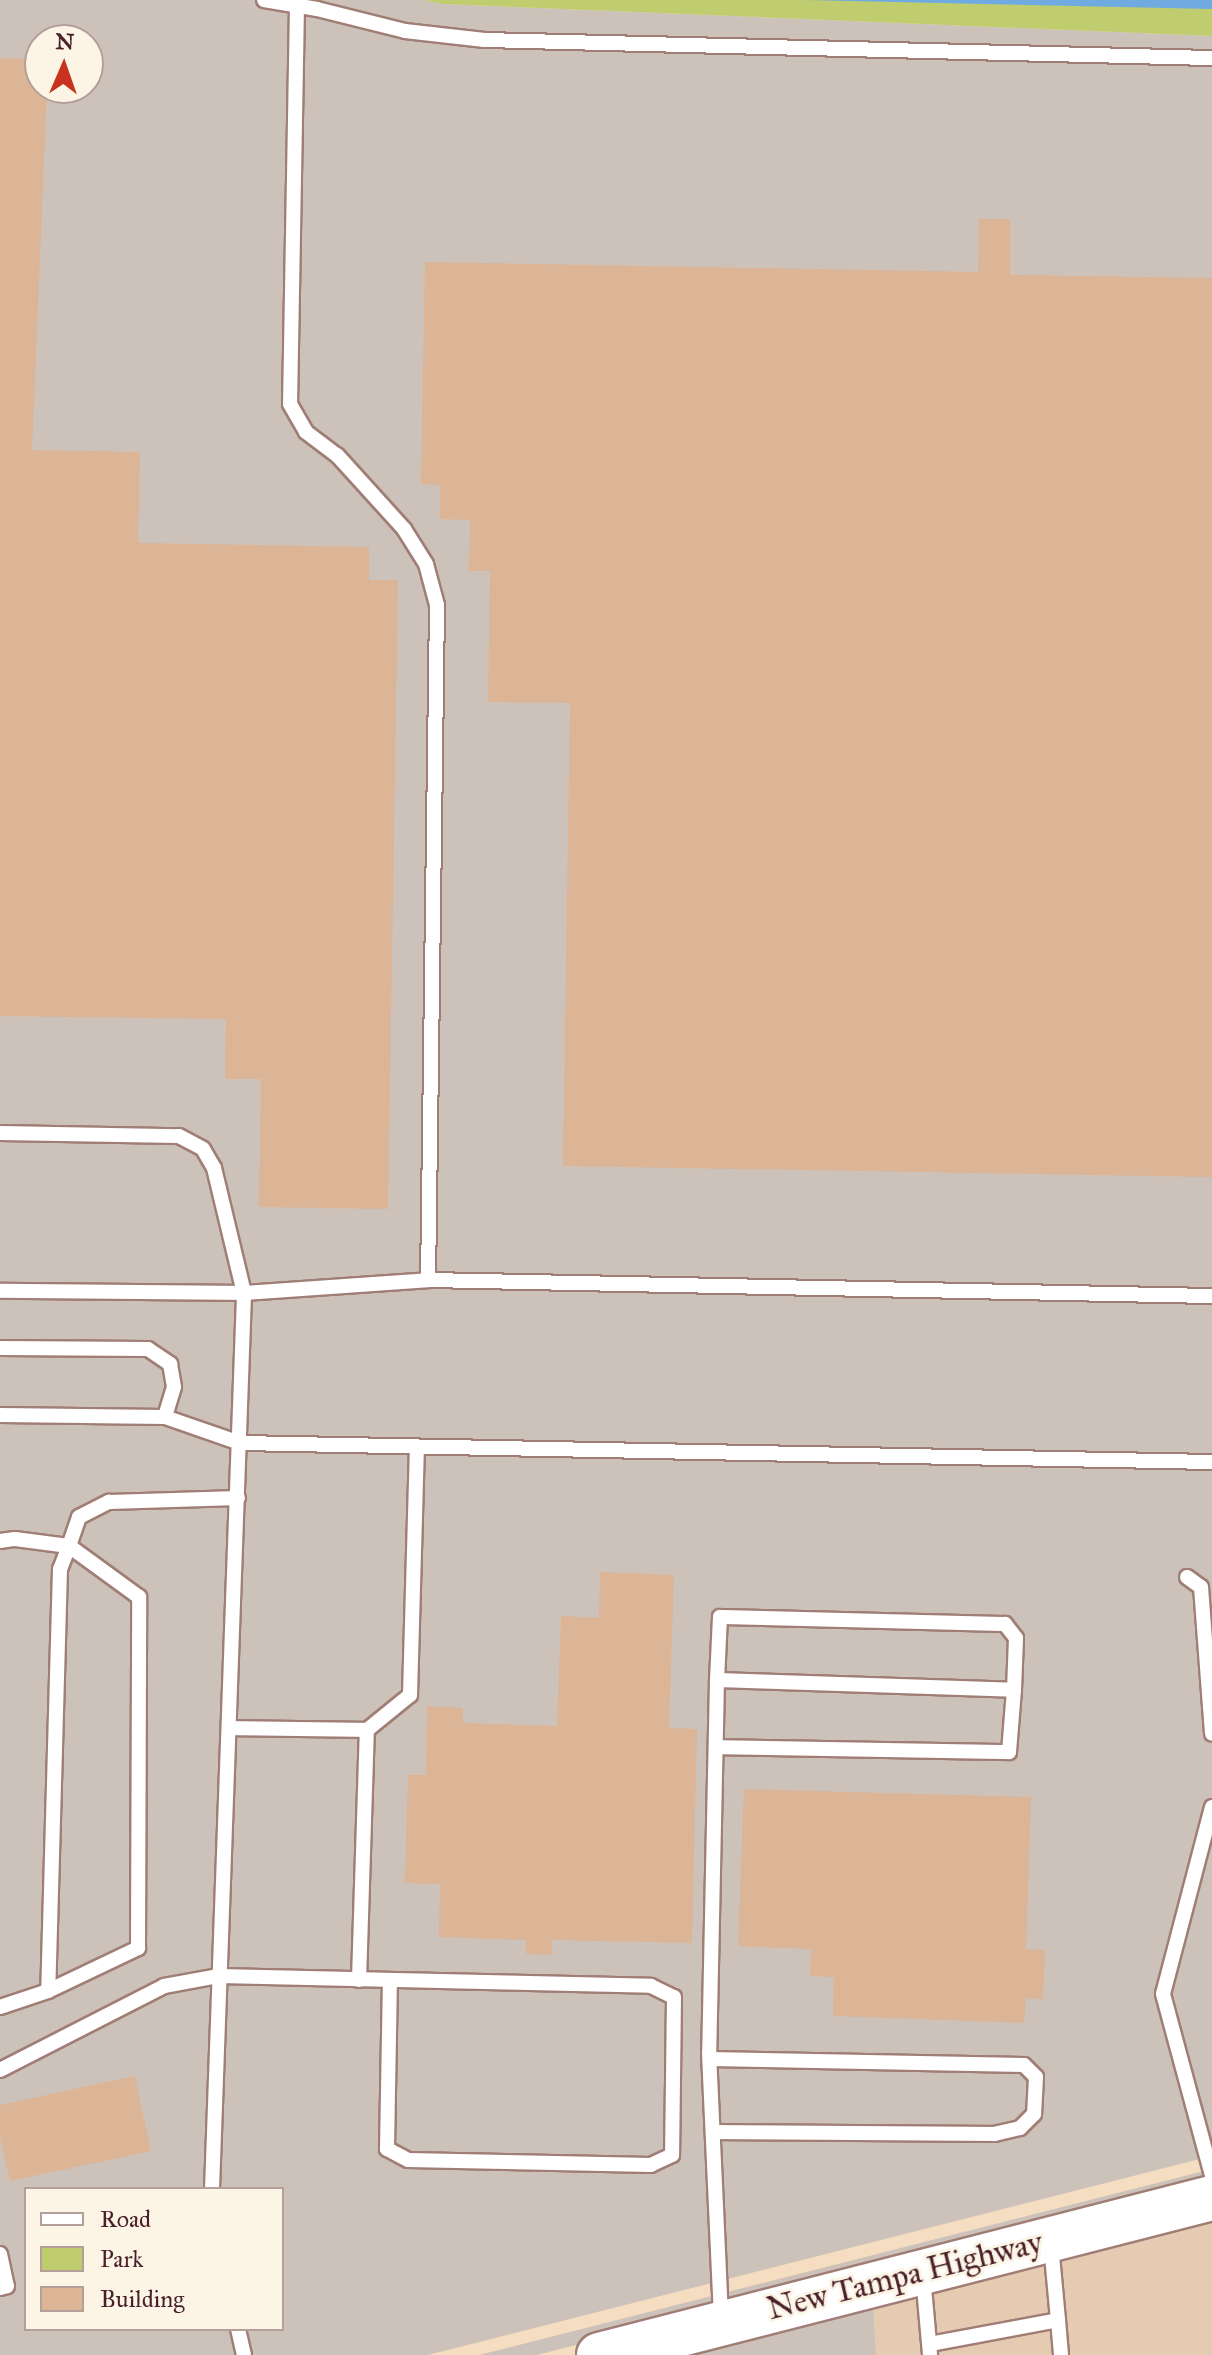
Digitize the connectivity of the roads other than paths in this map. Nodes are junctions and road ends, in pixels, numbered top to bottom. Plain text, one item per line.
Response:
1 (264, 0) edge
2 (297, 5) junction
3 (1212, 58) edge
4 (0, 1133) edge
5 (428, 1280) junction
6 (0, 1291) edge
7 (244, 1293) junction
8 (1212, 1296) edge
9 (0, 1348) edge
10 (0, 1415) edge
11 (165, 1417) junction
12 (240, 1443) junction
13 (417, 1447) junction
14 (1212, 1462) edge
15 (238, 1498) junction
16 (0, 1541) edge
17 (69, 1546) junction
18 (1187, 1577) dead end
19 (717, 1680) junction
20 (1014, 1690) junction
21 (230, 1728) junction
22 (367, 1730) junction
23 (1212, 1734) edge
24 (716, 1747) junction
25 (1212, 1807) edge
26 (219, 1976) junction
27 (359, 1980) junction
28 (390, 1981) junction
29 (48, 1991) junction
30 (0, 2007) edge
31 (710, 2059) junction
32 (0, 2070) edge
33 (714, 2132) junction
34 (1212, 2175) edge
35 (212, 2187) edge
36 (1212, 2198) edge
37 (1051, 2239) junction
38 (0, 2254) edge
39 (923, 2272) junction
40 (3, 2287) edge
41 (1058, 2320) junction
42 (721, 2324) junction
43 (238, 2331) edge
44 (930, 2349) edge
45 (244, 2355) edge
46 (599, 2355) edge
47 (1061, 2355) edge

1 - 2 lane
2 - 3 lane
2 - 5 lane
4 - 7 lane
5 - 7 lane
5 - 8 lane
6 - 7 lane
7 - 12 lane
9 - 11 lane
10 - 11 lane
11 - 12 lane
12 - 13 lane
12 - 15 lane
13 - 14 lane
13 - 22 lane
15 - 17 lane
15 - 21 lane
16 - 17 lane
17 - 29 lane
17 - 29 lane
18 - 23 lane
19 - 20 lane
19 - 20 lane
19 - 24 lane
20 - 24 lane
21 - 22 lane
21 - 26 lane
22 - 27 lane
24 - 31 lane
25 - 34 lane
26 - 27 lane
26 - 32 lane
26 - 35 lane
27 - 28 lane
28 - 28 lane
29 - 30 lane
31 - 33 lane
31 - 33 lane
33 - 42 lane
36 - 37 main road, New Tampa Highway
37 - 39 main road, New Tampa Highway
37 - 41 lane
38 - 40 lane
39 - 42 main road, New Tampa Highway
39 - 44 lane
41 - 44 lane
41 - 47 lane
42 - 46 main road, New Tampa Highway
43 - 45 lane

